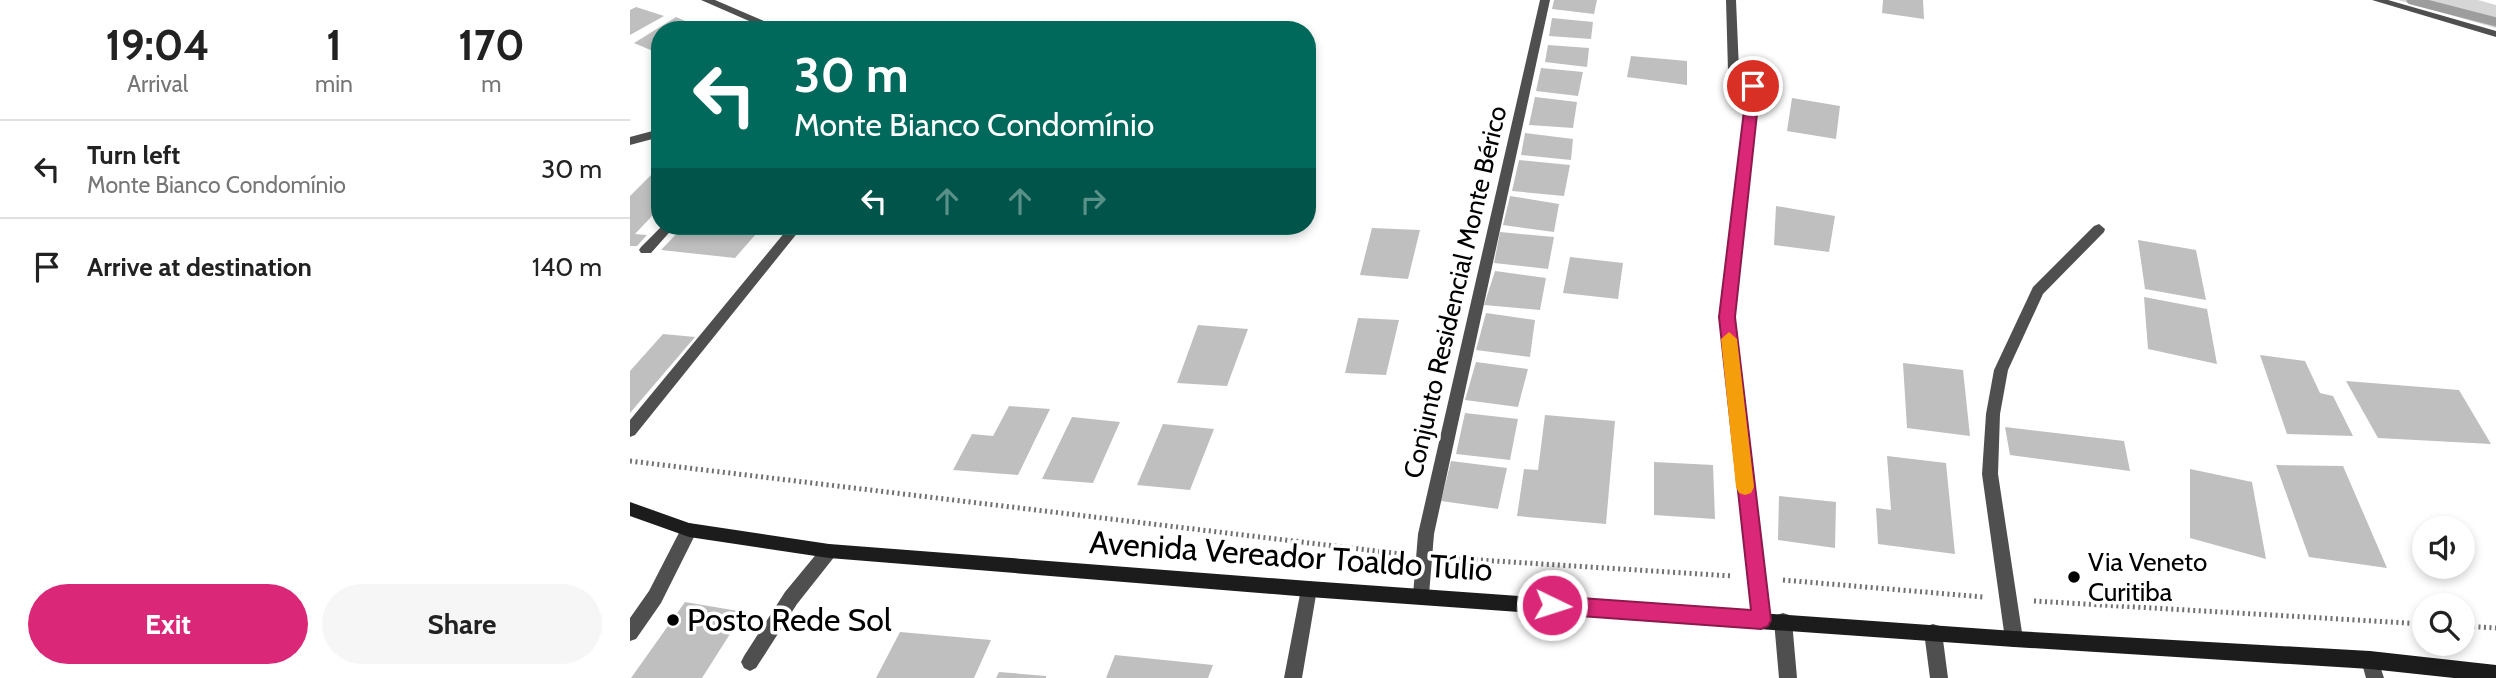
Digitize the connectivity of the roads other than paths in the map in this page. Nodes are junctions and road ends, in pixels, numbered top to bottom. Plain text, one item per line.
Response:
1 (706, 0) edge
2 (1545, 0) edge
3 (1731, 0) edge
4 (2377, 0) edge
5 (758, 21) edge
6 (2496, 34) edge
7 (651, 135) edge
8 (630, 141) edge
9 (2099, 229) dead end
10 (660, 235) edge
11 (790, 235) edge
12 (646, 250) dead end
13 (630, 431) edge
14 (630, 509) edge
15 (689, 530) junction
16 (829, 551) junction
17 (1309, 589) junction
18 (1421, 595) junction
19 (1761, 620) junction
20 (1783, 621) junction
21 (1933, 632) junction
22 (630, 633) edge
23 (2014, 639) junction
24 (750, 662) dead end
25 (2372, 669) edge
26 (2496, 674) edge
27 (1293, 678) edge
28 (1788, 678) edge
29 (1938, 678) edge

1 - 5 street
2 - 18 street, Conjunto Residencial Monte Bérico
3 - 19 street
4 - 6 street
7 - 8 street
9 - 23 street
10 - 12 street
11 - 13 street
14 - 15 main road, Avenida Vereador Toaldo Túlio
15 - 16 main road, Avenida Vereador Toaldo Túlio
15 - 22 street
16 - 17 main road, Avenida Vereador Toaldo Túlio
16 - 24 street
17 - 18 main road, Avenida Vereador Toaldo Túlio
17 - 27 street
18 - 19 main road, Avenida Vereador Toaldo Túlio
19 - 20 main road, Avenida Vereador Toaldo Túlio
20 - 21 main road, Avenida Vereador Toaldo Túlio
20 - 28 street
21 - 23 main road, Avenida Vereador Toaldo Túlio
21 - 29 street
23 - 25 main road, Avenida Vereador Toaldo Túlio
25 - 26 main road, Avenida Vereador Toaldo Túlio

